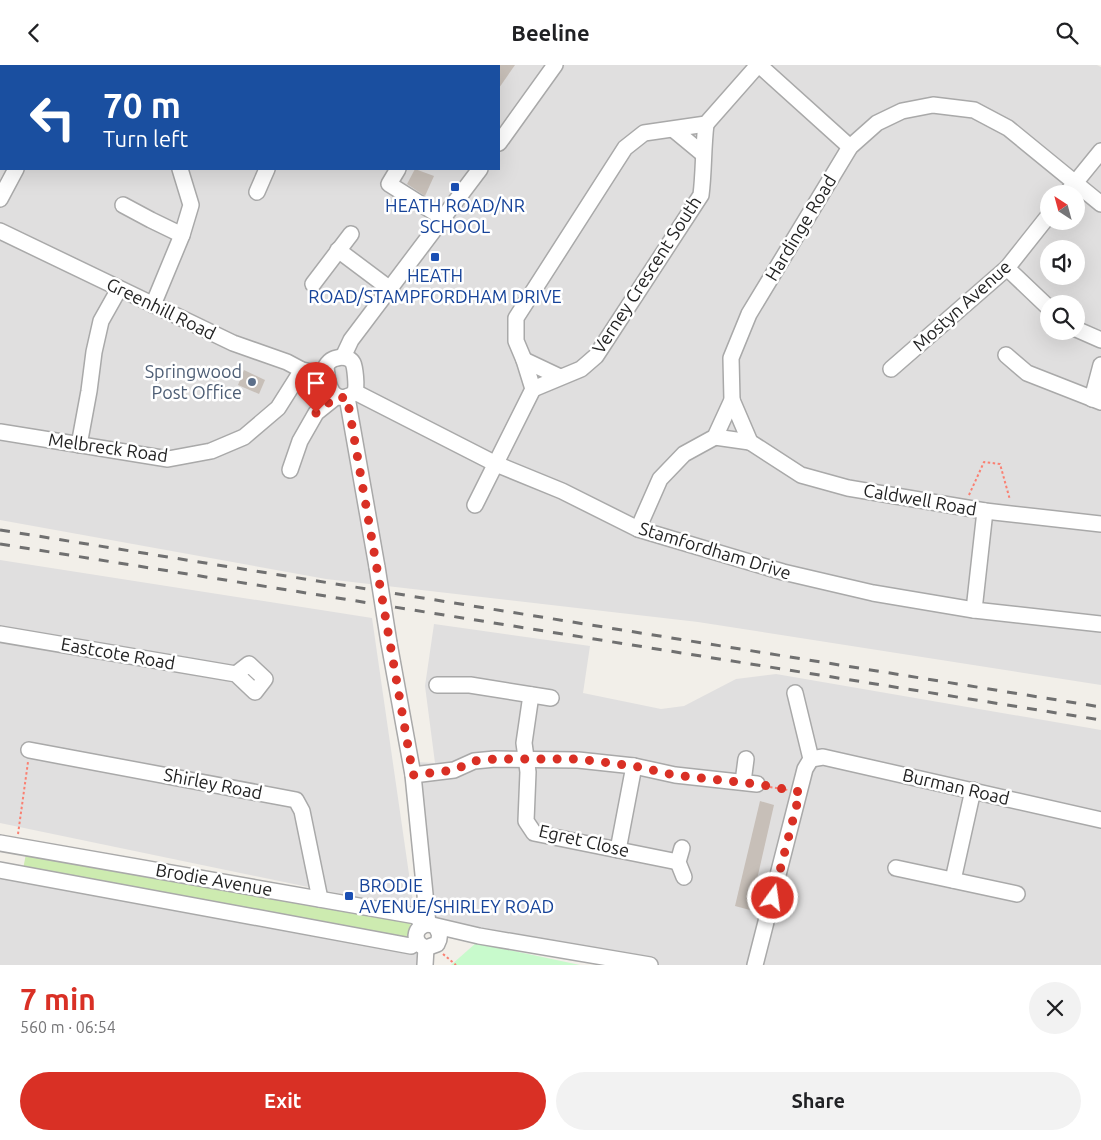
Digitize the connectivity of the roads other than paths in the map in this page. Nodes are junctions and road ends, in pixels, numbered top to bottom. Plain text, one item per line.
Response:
1 (555, 65) edge
2 (758, 65) edge
3 (706, 124) junction
4 (674, 129) junction
5 (500, 142) edge
6 (850, 147) junction
7 (1101, 151) edge
8 (703, 154) junction
9 (15, 170) edge
10 (180, 170) edge
11 (267, 170) edge
12 (397, 170) edge
13 (472, 172) edge
14 (1067, 185) edge
15 (1073, 185) edge
16 (257, 192) dead end
17 (1085, 196) edge
18 (0, 199) edge
19 (1101, 204) edge
20 (123, 205) dead end
21 (443, 218) junction
22 (1040, 226) edge
23 (0, 231) edge
24 (351, 234) dead end
25 (182, 235) junction
26 (338, 250) junction
27 (1007, 268) junction
28 (313, 284) dead end
29 (119, 289) junction
30 (390, 289) junction
31 (1040, 300) edge
32 (153, 305) junction
33 (1085, 333) edge
34 (1101, 340) edge
35 (1006, 355) dead end
36 (343, 357) junction
37 (524, 360) junction
38 (1101, 365) edge
39 (891, 369) dead end
40 (302, 370) junction
41 (327, 375) junction
42 (560, 377) junction
43 (533, 389) junction
44 (346, 395) junction
45 (732, 400) junction
46 (1096, 401) edge
47 (0, 432) edge
48 (715, 437) junction
49 (750, 442) junction
50 (79, 445) junction
51 (496, 464) junction
52 (290, 470) dead end
53 (475, 505) dead end
54 (985, 511) junction
55 (1101, 525) edge
56 (638, 529) junction
57 (974, 610) junction
58 (1101, 624) edge
59 (0, 634) edge
60 (236, 674) dead end
61 (437, 685) dead end
62 (795, 693) dead end
63 (531, 695) junction
64 (551, 698) dead end
65 (29, 750) road end
66 (526, 759) junction
67 (746, 759) dead end
68 (811, 759) junction
69 (634, 766) junction
70 (413, 775) junction
71 (973, 790) junction
72 (1101, 820) edge
73 (0, 843) edge
74 (16, 846) junction
75 (618, 850) junction
76 (896, 868) dead end
77 (5, 871) edge
78 (684, 877) dead end
79 (953, 880) junction
80 (1017, 894) dead end
81 (320, 899) junction
82 (429, 925) junction
83 (479, 936) junction
84 (428, 945) junction
85 (425, 965) edge
86 (650, 965) edge
87 (755, 965) edge

1 - 5 street
2 - 3 street
2 - 6 street
3 - 4 street
3 - 8 street, Verney Crescent South
4 - 8 street
4 - 37 street
6 - 14 street, Hardinge Road
6 - 45 street, Hardinge Road
7 - 15 street
8 - 42 street, Verney Crescent South
9 - 18 street
10 - 25 street
11 - 16 street
12 - 21 street
13 - 21 street
17 - 19 street, Hardinge Road
20 - 25 street
21 - 30 street
22 - 27 street, Mostyn Avenue
23 - 29 street, Greenhill Road
24 - 26 street
25 - 32 street
26 - 28 street
26 - 30 street
27 - 31 street
27 - 39 street, Mostyn Avenue
29 - 32 street, Greenhill Road
29 - 50 street
30 - 36 street
32 - 40 street, Greenhill Road
33 - 34 street
35 - 46 street
36 - 41 street
36 - 44 street
37 - 42 street
37 - 43 street
38 - 46 street
40 - 41 street, Greenhill Road
40 - 50 street, Melbreck Road
41 - 44 street
42 - 43 street, Verney Crescent South
43 - 51 street
44 - 51 street, Stamfordham Drive
44 - 52 street
44 - 70 street, bridge
45 - 48 street, Hardinge Road
45 - 49 street
47 - 50 street, Melbreck Road
48 - 49 street, Caldwell Road
48 - 56 street
49 - 54 street, Caldwell Road
51 - 53 street
51 - 56 street, Stamfordham Drive
54 - 55 street, Caldwell Road
54 - 57 street
56 - 57 street, Stamfordham Drive
57 - 58 street, Stamfordham Drive
59 - 60 street, Eastcote Road
61 - 63 street
62 - 68 street
63 - 64 street
63 - 66 street, Egret Close
65 - 81 street, Shirley Road
66 - 69 street
66 - 70 street
66 - 75 street, Egret Close
67 - 69 street
68 - 71 street, Burman Road
68 - 87 street
69 - 75 street
70 - 82 street
71 - 72 street, Burman Road
71 - 79 street
73 - 74 street, Brodie Avenue
74 - 77 street
74 - 81 street, Brodie Avenue
75 - 78 street, Egret Close
76 - 79 street
77 - 84 street, Brodie Avenue
79 - 80 street
81 - 82 street, Brodie Avenue
82 - 83 street, Brodie Avenue
82 - 84 street
82 - 84 street
83 - 84 street, Brodie Avenue
83 - 86 street, Brodie Avenue
84 - 85 street

